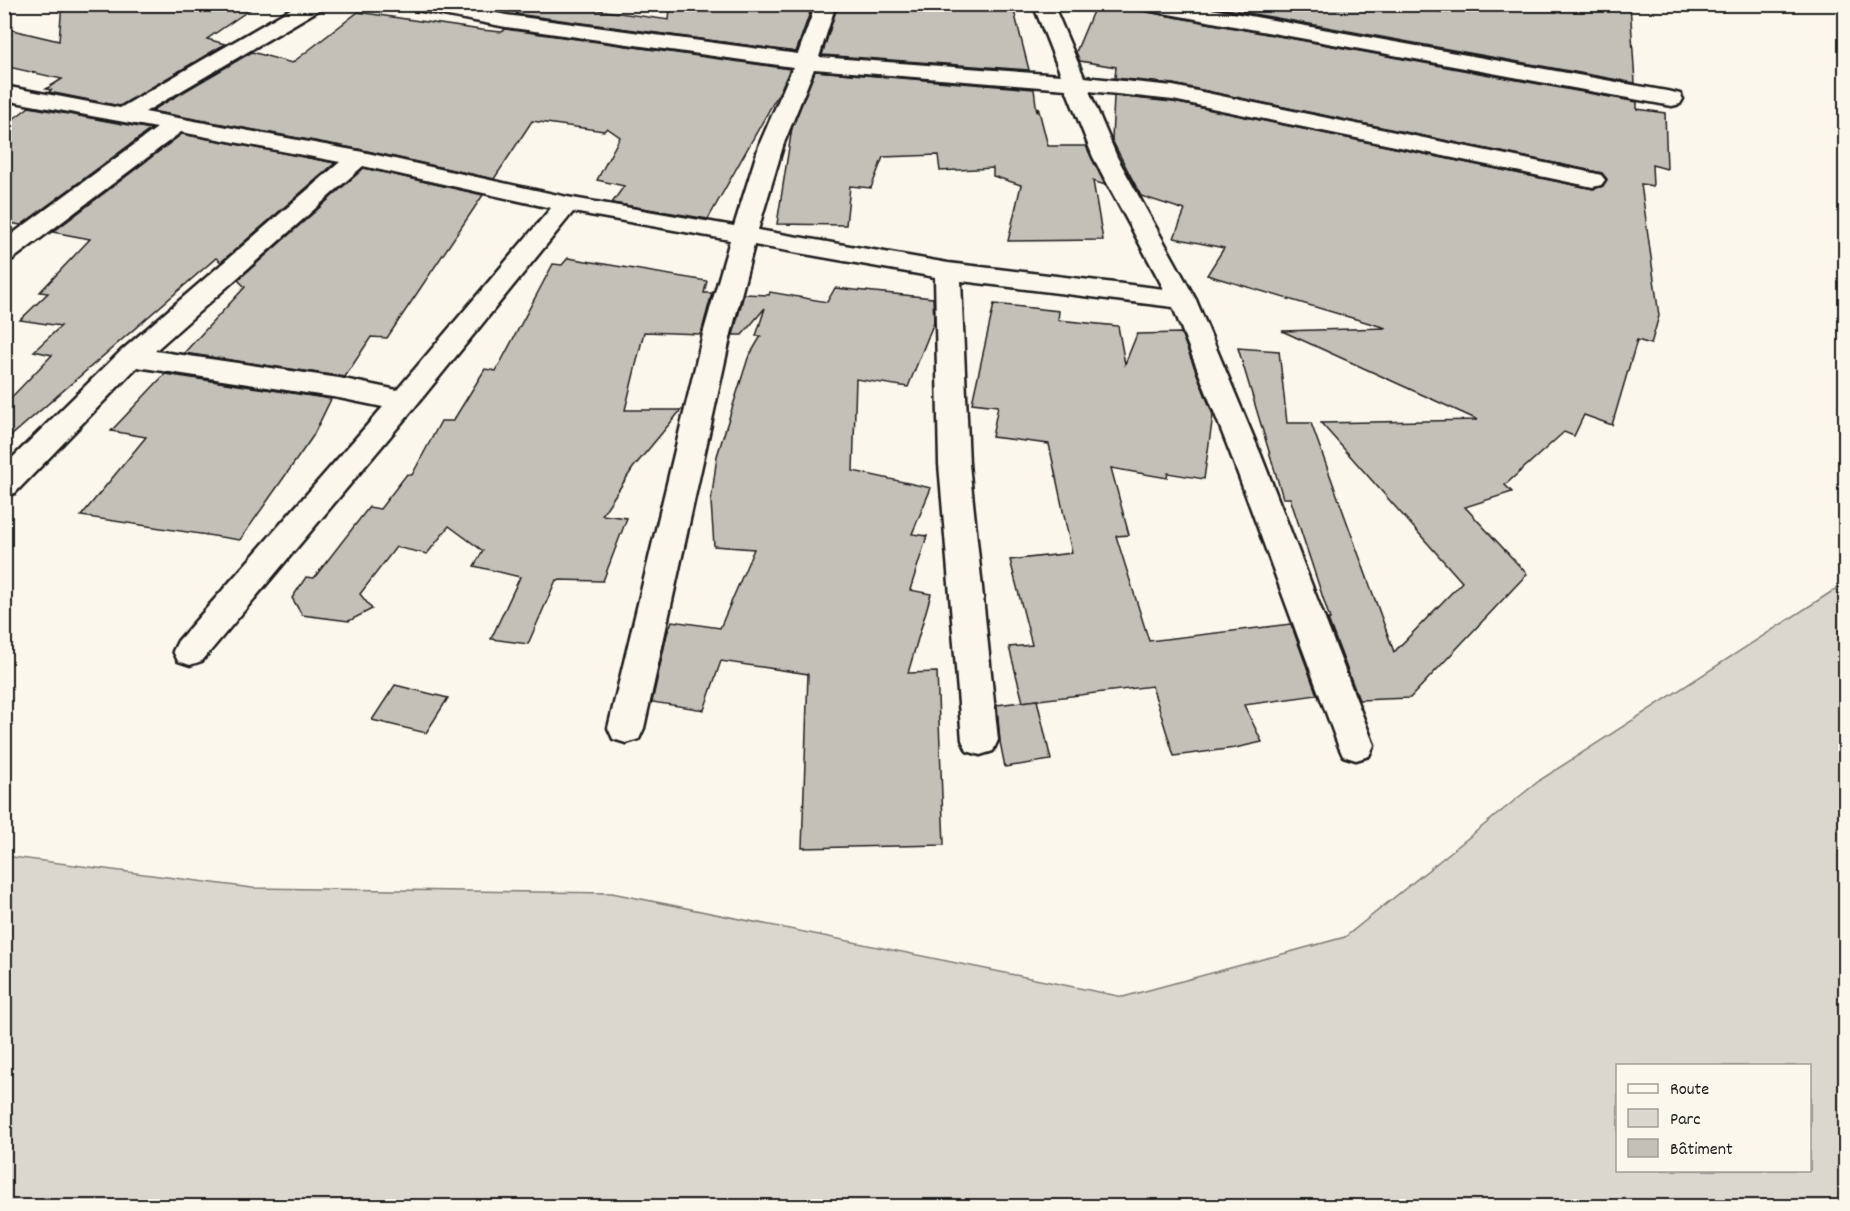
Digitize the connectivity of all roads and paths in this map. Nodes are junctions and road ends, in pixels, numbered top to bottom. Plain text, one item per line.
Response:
1 (315, 4) edge
2 (417, 4) edge
3 (826, 4) edge
4 (1043, 4) edge
5 (1147, 4) edge
6 (806, 62) junction
7 (1074, 83) junction
8 (4, 93) edge
9 (1672, 99) dead end
10 (125, 114) junction
11 (177, 124) junction
12 (358, 158) junction
13 (1593, 180) dead end
14 (567, 204) junction
15 (744, 234) junction
16 (4, 253) edge
17 (948, 271) junction
18 (1183, 300) junction
19 (131, 357) junction
20 (405, 401) junction
21 (4, 485) edge
22 (190, 651) dead end
23 (626, 728) dead end
24 (980, 740) dead end
25 (1356, 745) dead end

1 - 10 street
2 - 6 street
3 - 6 street
4 - 7 street
5 - 9 street
6 - 7 street
6 - 15 street
7 - 13 street
7 - 18 street
8 - 10 street
10 - 11 street
11 - 12 street
11 - 16 street
12 - 14 street
12 - 19 street
14 - 15 street
14 - 20 street
15 - 17 street
15 - 23 street
17 - 18 street
17 - 24 street
18 - 25 street
19 - 20 street
19 - 21 street
20 - 22 street

